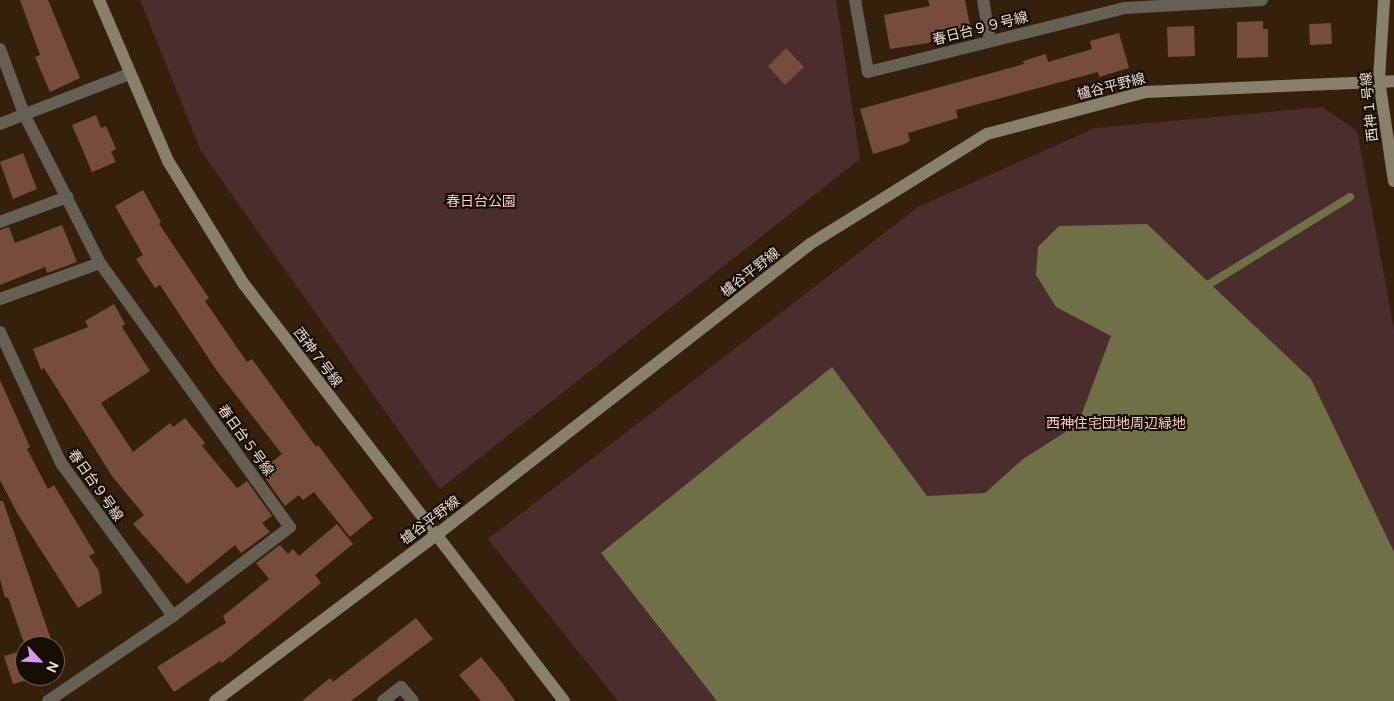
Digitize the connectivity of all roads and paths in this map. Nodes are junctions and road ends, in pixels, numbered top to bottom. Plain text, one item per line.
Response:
1 (99, 0) edge
2 (855, 0) edge
3 (983, 0) edge
4 (1262, 0) edge
5 (1384, 0) edge
6 (990, 40) junction
7 (0, 49) edge
8 (129, 74) junction
9 (1379, 80) junction
10 (1394, 81) edge
11 (24, 114) junction
12 (0, 124) edge
13 (1394, 181) edge
14 (66, 197) junction
15 (0, 222) edge
16 (100, 263) junction
17 (0, 299) edge
18 (0, 332) edge
19 (435, 536) junction
20 (173, 616) junction
21 (48, 701) edge
22 (214, 701) edge
23 (383, 701) edge
24 (413, 701) edge
25 (564, 701) edge

1 - 8 street, 西神７号線
2 - 6 street, 春日台９９号線
3 - 6 street
4 - 6 street, 春日台９９号線
5 - 9 street, 西神１号線
7 - 11 street, 春日台５号線
8 - 11 street
8 - 19 street, 西神７号線
9 - 10 street, 櫨谷平野線
9 - 13 street, 西神１号線
9 - 19 street, 櫨谷平野線
11 - 12 street
11 - 14 street, 春日台５号線
14 - 15 street
14 - 16 street, 春日台５号線
16 - 17 street
16 - 20 street, 春日台５号線
18 - 20 street, 春日台９号線
19 - 22 street, 櫨谷平野線
19 - 25 street, 西神７号線
20 - 21 street, 春日台５号線
23 - 24 street

